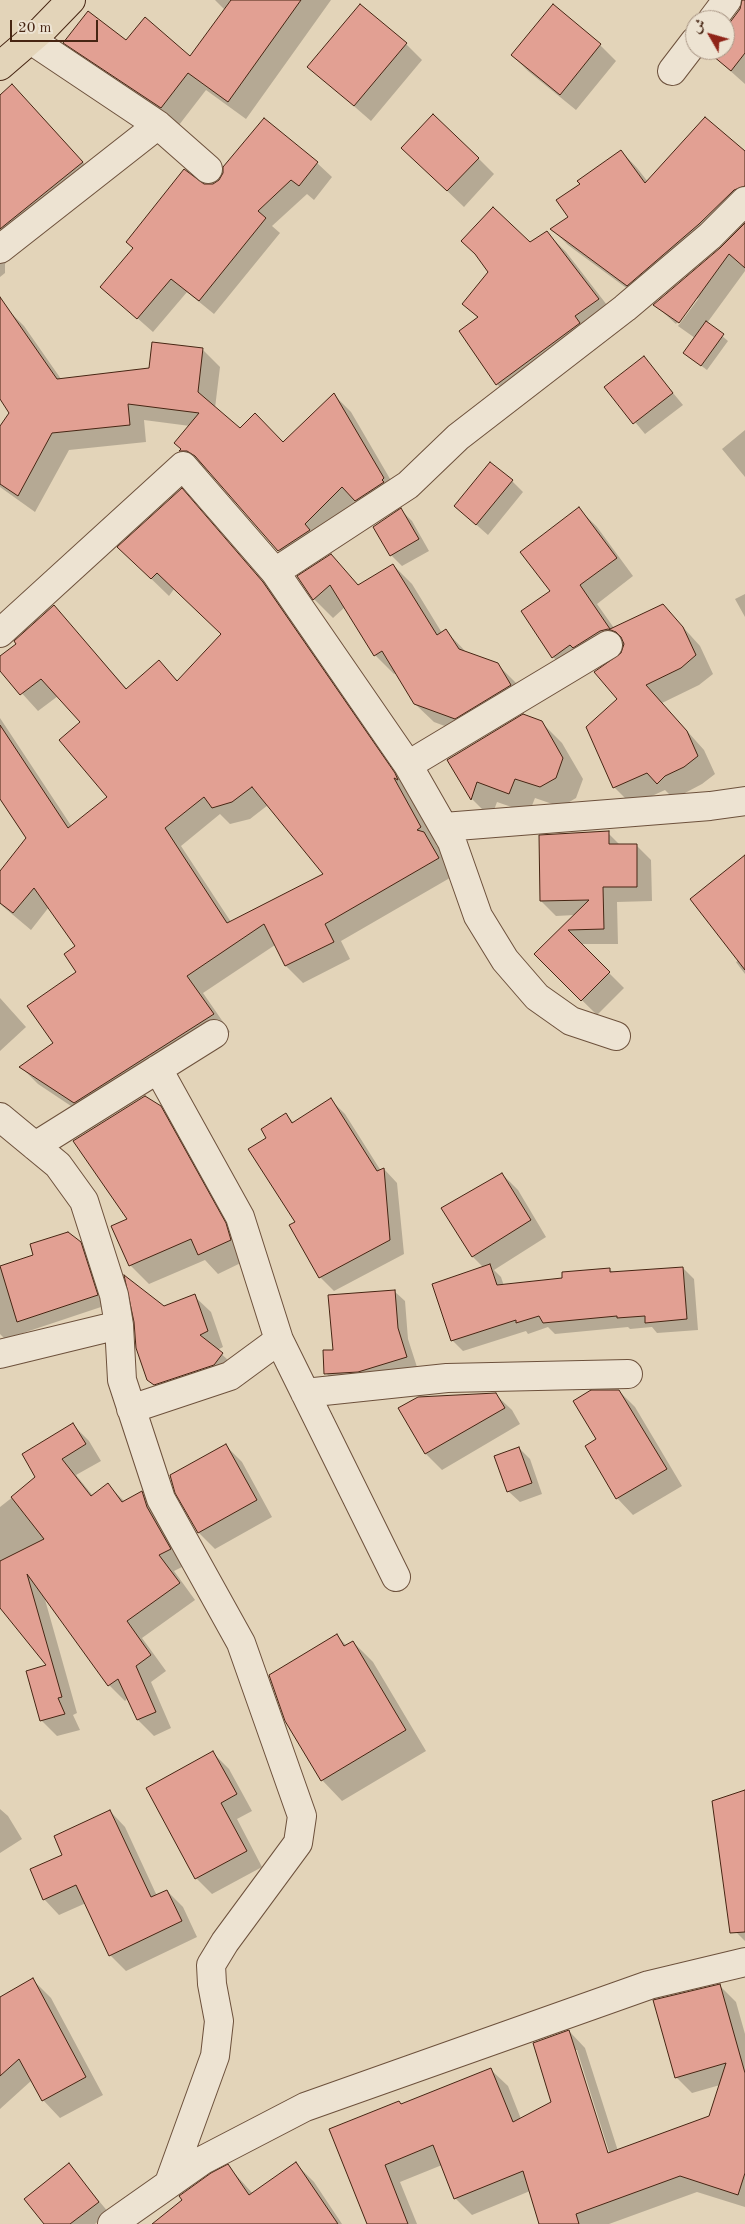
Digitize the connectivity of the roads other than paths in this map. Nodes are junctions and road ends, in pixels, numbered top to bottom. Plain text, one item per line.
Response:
1 (71, 0) edge
2 (31, 40) junction
3 (685, 54) edge
4 (0, 66) edge
5 (672, 71) dead end
6 (158, 125) junction
7 (208, 169) dead end
8 (745, 201) edge
9 (0, 249) edge
10 (275, 572) junction
11 (0, 633) edge
12 (608, 645) dead end
13 (408, 765) junction
14 (745, 801) edge
15 (444, 827) junction
16 (214, 1034) dead end
17 (616, 1036) dead end
18 (158, 1069) junction
19 (0, 1117) edge
20 (35, 1146) junction
21 (119, 1325) junction
22 (278, 1340) junction
23 (0, 1354) edge
24 (628, 1374) dead end
25 (305, 1393) junction
26 (131, 1409) junction
27 (396, 1577) dead end
28 (745, 1962) edge
29 (169, 2183) junction
30 (112, 2224) edge

1 - 2 main road
2 - 4 main road
2 - 6 street
3 - 5 street
6 - 7 street
6 - 9 street
8 - 10 street
10 - 11 street
10 - 13 street
12 - 13 street
13 - 15 street
14 - 15 street
15 - 17 street
16 - 18 street
18 - 20 street
18 - 22 street
19 - 20 street
20 - 21 street
21 - 23 street
21 - 26 street
22 - 25 street
22 - 26 street
24 - 25 street
25 - 27 street
26 - 29 street
28 - 29 street
29 - 30 street

